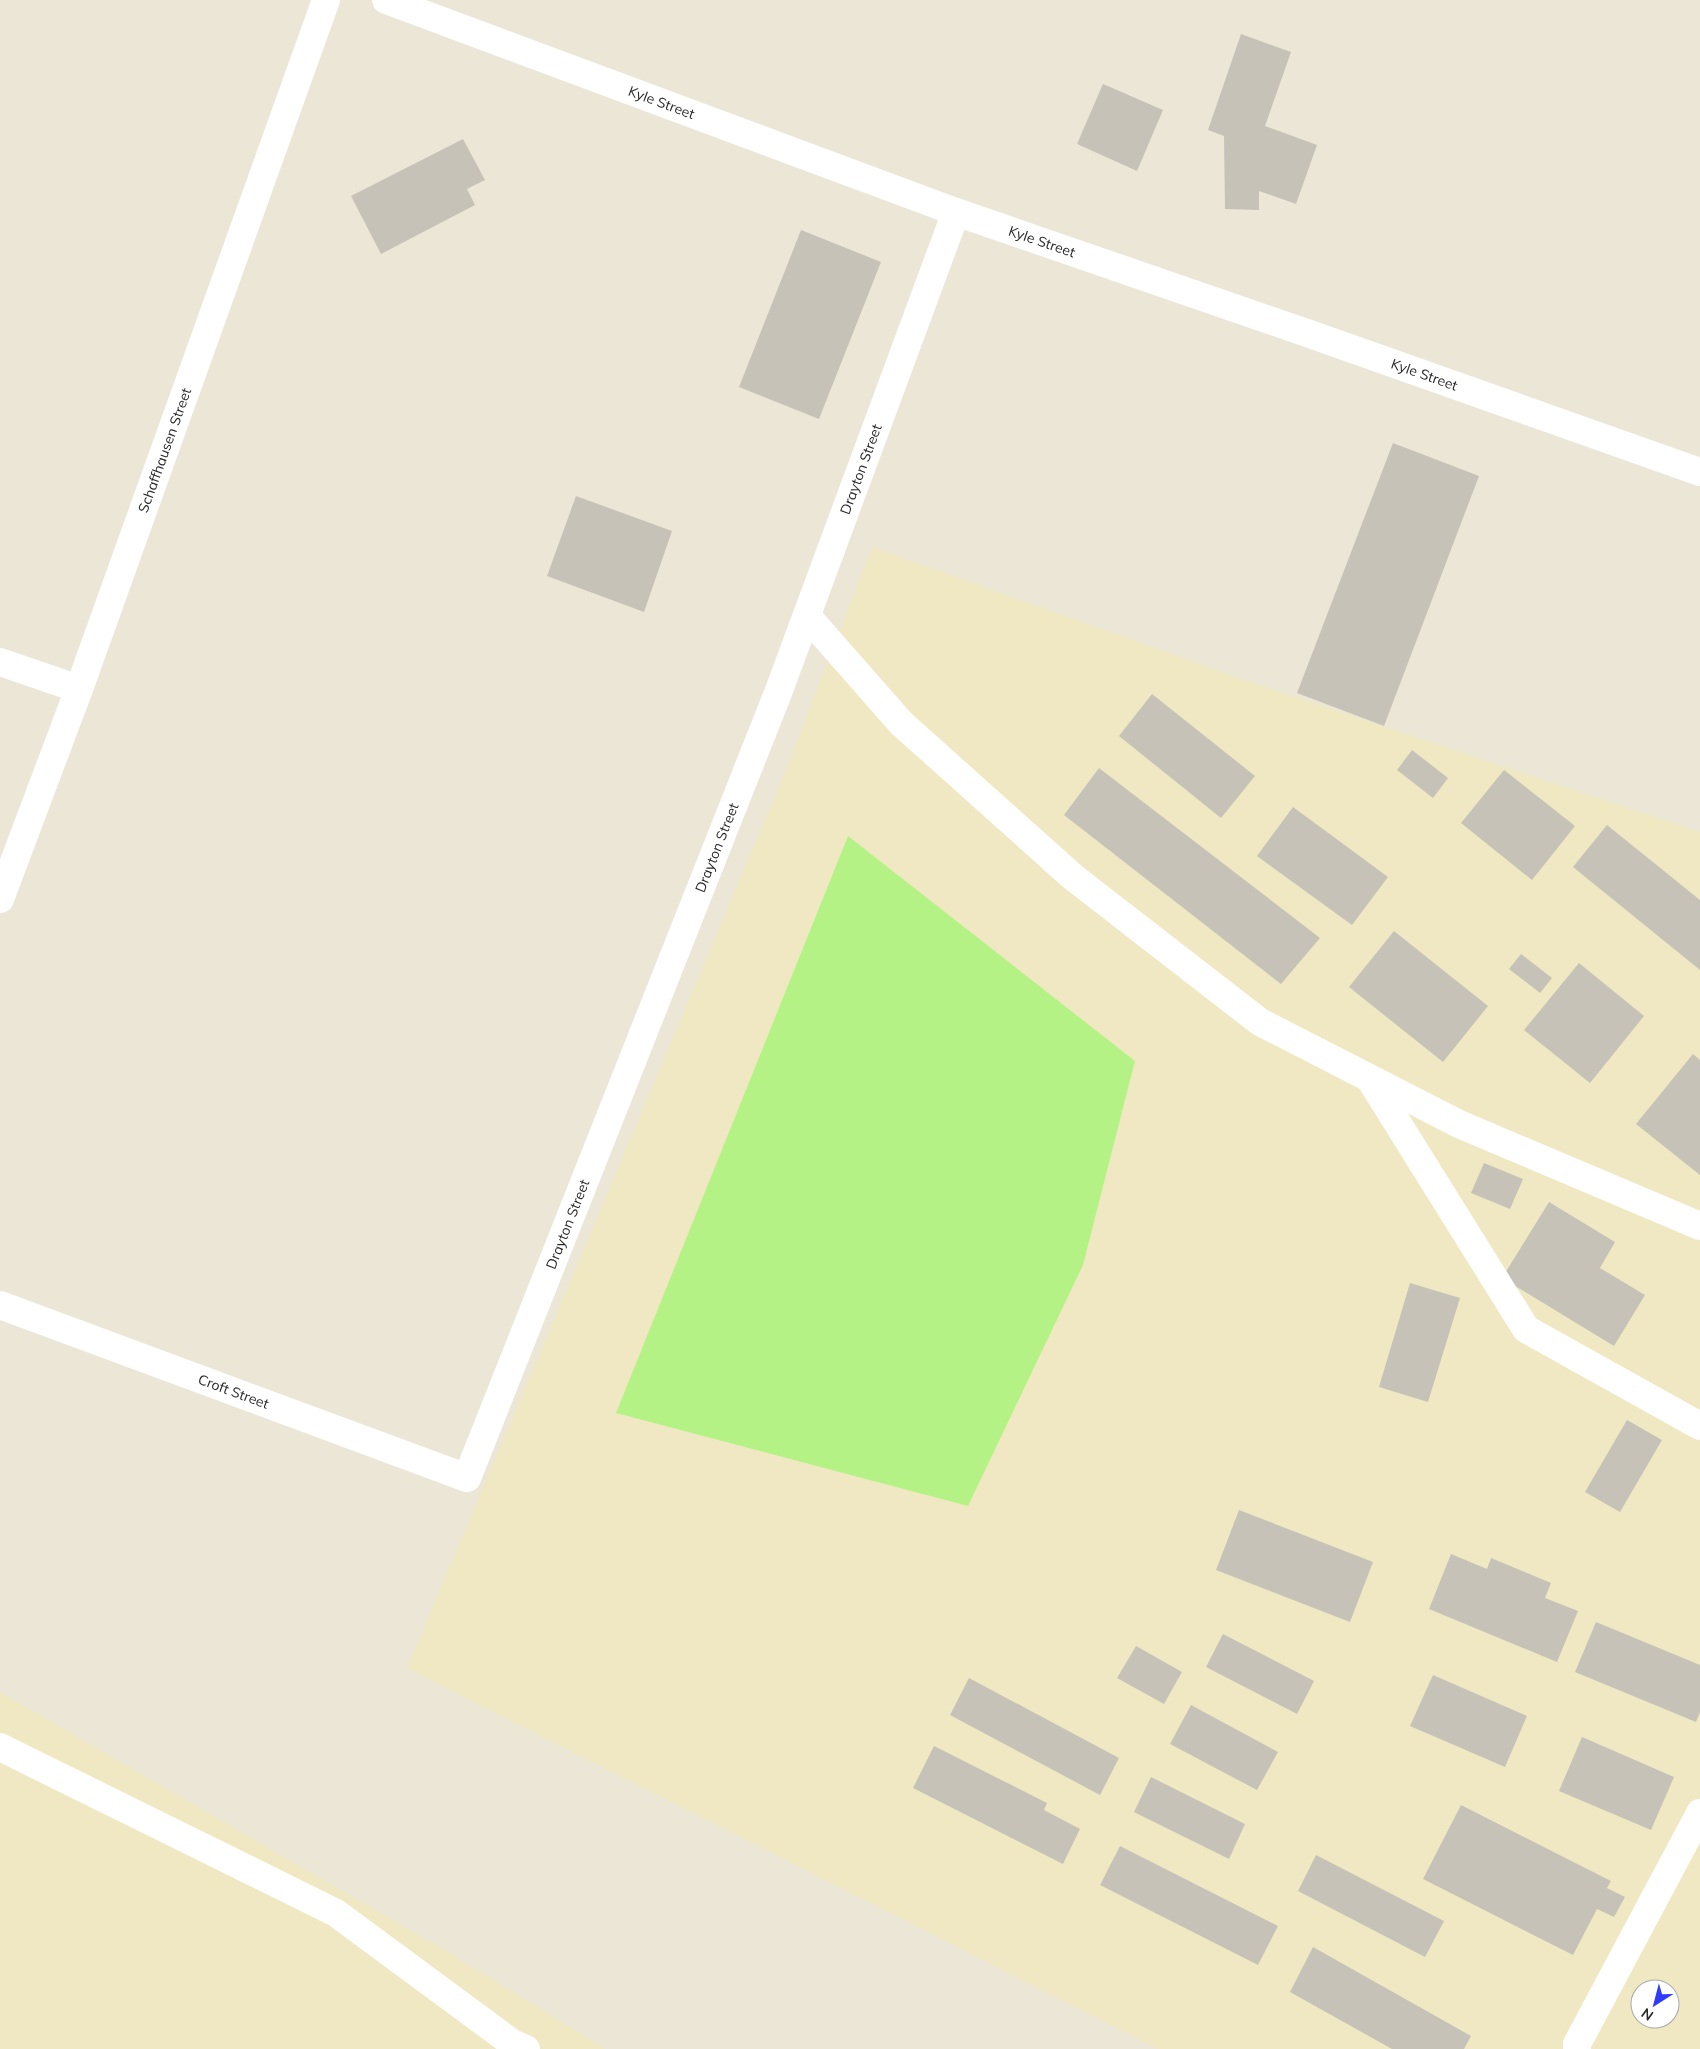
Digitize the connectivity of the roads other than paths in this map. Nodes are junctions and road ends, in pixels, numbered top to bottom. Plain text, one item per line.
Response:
1 (326, 0) edge
2 (386, 0) edge
3 (956, 212) junction
4 (1700, 472) edge
5 (807, 616) junction
6 (0, 662) edge
7 (79, 689) junction
8 (0, 899) edge
9 (1370, 1078) junction
10 (1700, 1226) edge
11 (0, 1305) edge
12 (1700, 1426) edge
13 (467, 1478) joint
14 (0, 1747) edge
15 (1700, 1812) edge
16 (526, 2049) edge
17 (1577, 2049) edge

1 - 7 street, Schaffhausen Street
2 - 3 street, Kyle Street
3 - 4 street, Kyle Street
3 - 5 street, Drayton Street
5 - 9 street
5 - 13 street, Drayton Street
6 - 7 street
7 - 8 street, Schaffhausen Street
9 - 10 street
9 - 12 street
11 - 13 street, Croft Street
14 - 16 street
15 - 17 street

